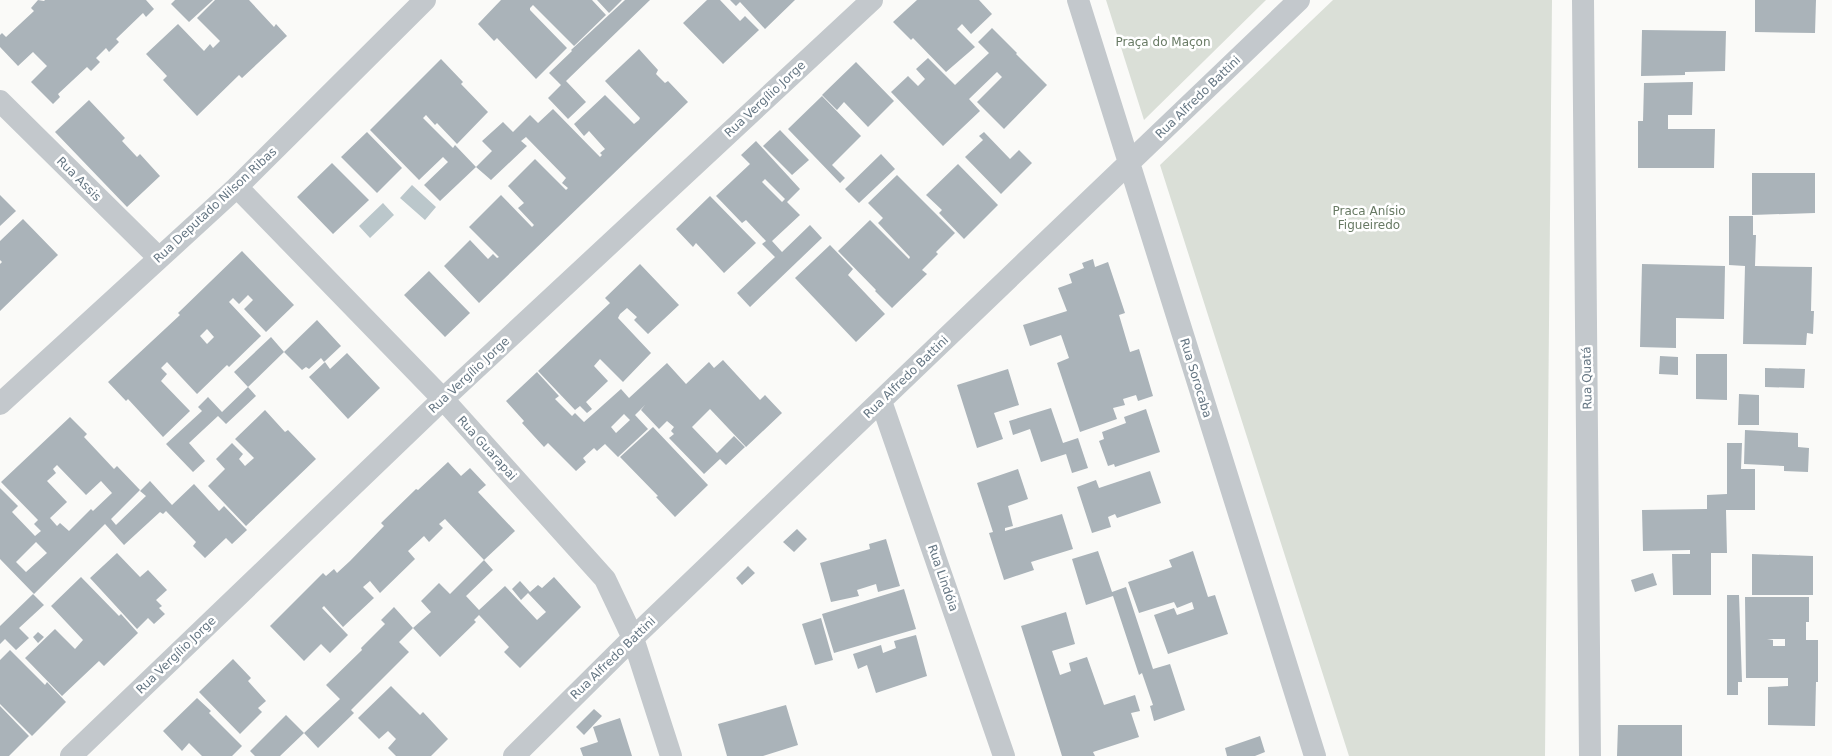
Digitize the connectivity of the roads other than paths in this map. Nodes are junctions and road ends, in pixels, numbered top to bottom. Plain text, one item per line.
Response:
1 (425, 0) edge
2 (872, 0) edge
3 (1078, 0) edge
4 (1299, 0) edge
5 (1583, 0) edge
6 (0, 101) edge
7 (1129, 163) junction
8 (236, 187) junction
9 (158, 258) junction
10 (443, 399) junction
11 (881, 401) junction
12 (0, 404) edge
13 (633, 638) junction
14 (71, 756) edge
15 (514, 756) edge
16 (671, 756) edge
17 (1004, 756) edge
18 (1315, 756) edge
19 (1590, 756) edge

1 - 8 street, Rua Deputado Nilson Ribas
2 - 10 street, Rua Vergílio Jorge
3 - 7 street, Rua Sorocaba
4 - 7 street, Rua Alfredo Battini
5 - 19 street, Rua Quatá
6 - 9 street, Rua Assis
7 - 11 street, Rua Alfredo Battini
7 - 18 street, Rua Sorocaba
8 - 9 street, Rua Deputado Nilson Ribas
8 - 10 street, Rua Guarapai
9 - 12 street, Rua Deputado Nilson Ribas
10 - 13 street, Rua Guarapai
10 - 14 street, Rua Vergílio Jorge
11 - 13 street, Rua Alfredo Battini
11 - 17 street, Rua Lindóia
13 - 15 street, Rua Alfredo Battini
13 - 16 street, Rua Guarapai

